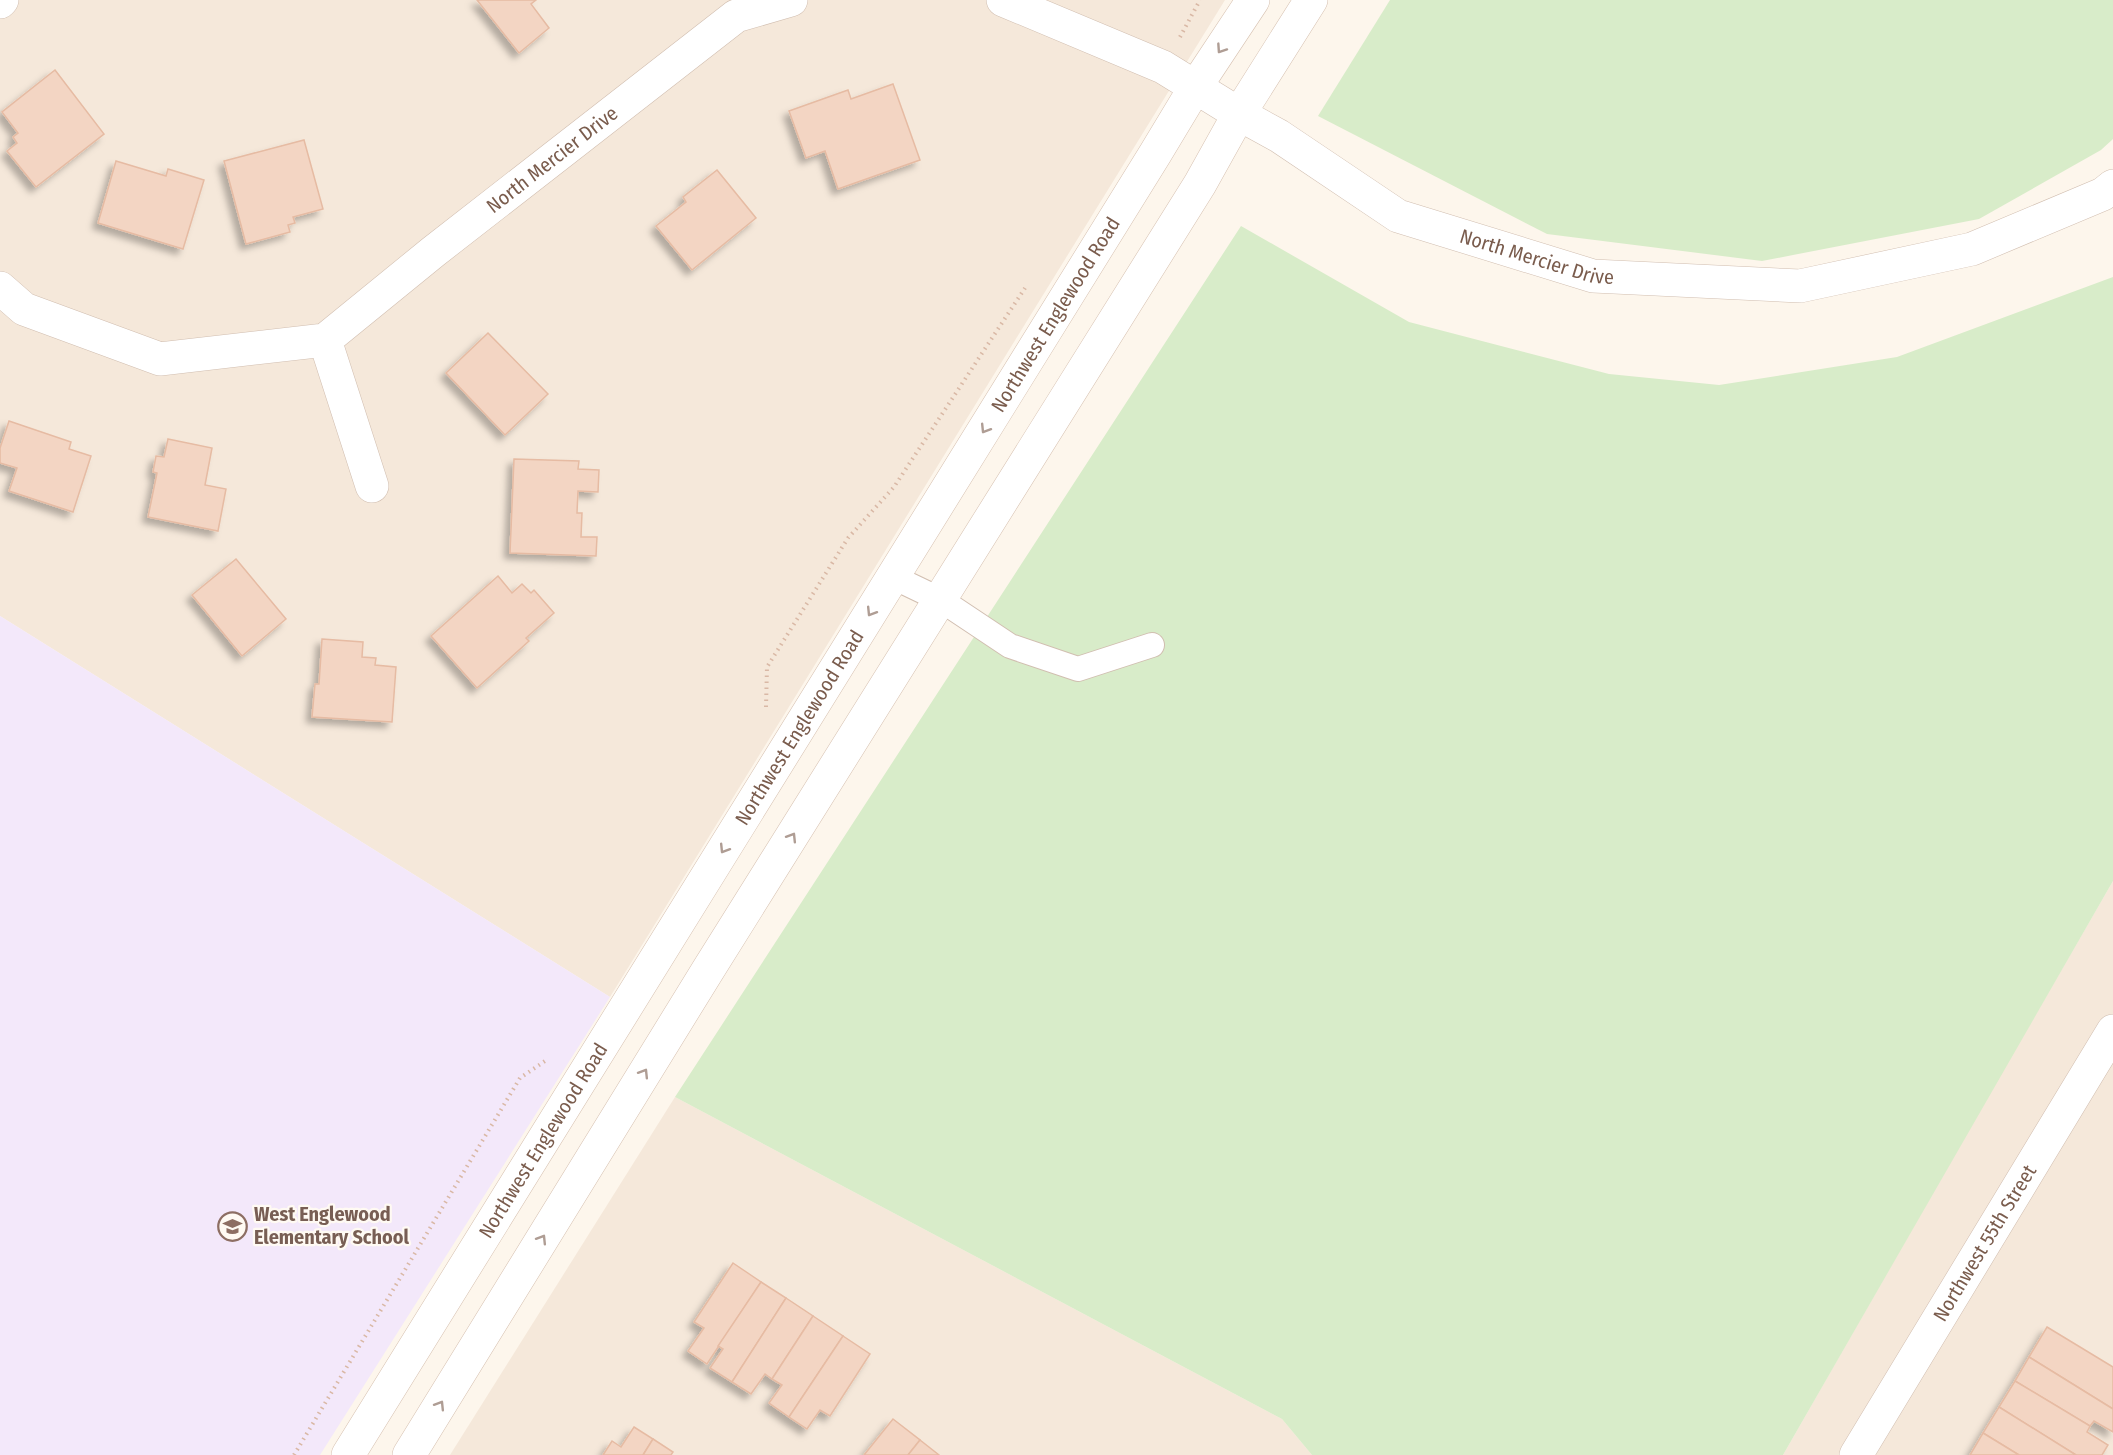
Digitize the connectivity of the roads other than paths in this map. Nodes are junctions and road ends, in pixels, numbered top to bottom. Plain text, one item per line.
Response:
1 (790, 0) edge
2 (1003, 0) edge
3 (1253, 0) edge
4 (1311, 0) edge
5 (1196, 86) junction
6 (1239, 114) junction
7 (2113, 186) edge
8 (0, 288) edge
9 (325, 340) junction
10 (372, 486) dead end
11 (893, 578) junction
12 (941, 600) junction
13 (1152, 645) dead end
14 (2113, 1032) edge
15 (348, 1455) edge
16 (409, 1455) edge
17 (1856, 1455) edge

1 - 9 main road, North Mercier Drive
2 - 5 main road, North Mercier Drive
3 -> 5 main road, Northwest Englewood Road
4 - 6 main road
5 - 6 main road, North Mercier Drive
5 -> 11 main road, Northwest Englewood Road
6 - 7 main road, North Mercier Drive
6 - 12 main road
8 - 9 main road
9 - 10 main road
11 - 12 lane
11 -> 15 main road, Northwest Englewood Road
12 - 13 lane
16 -> 12 main road
14 - 17 main road, Northwest 55th Street

